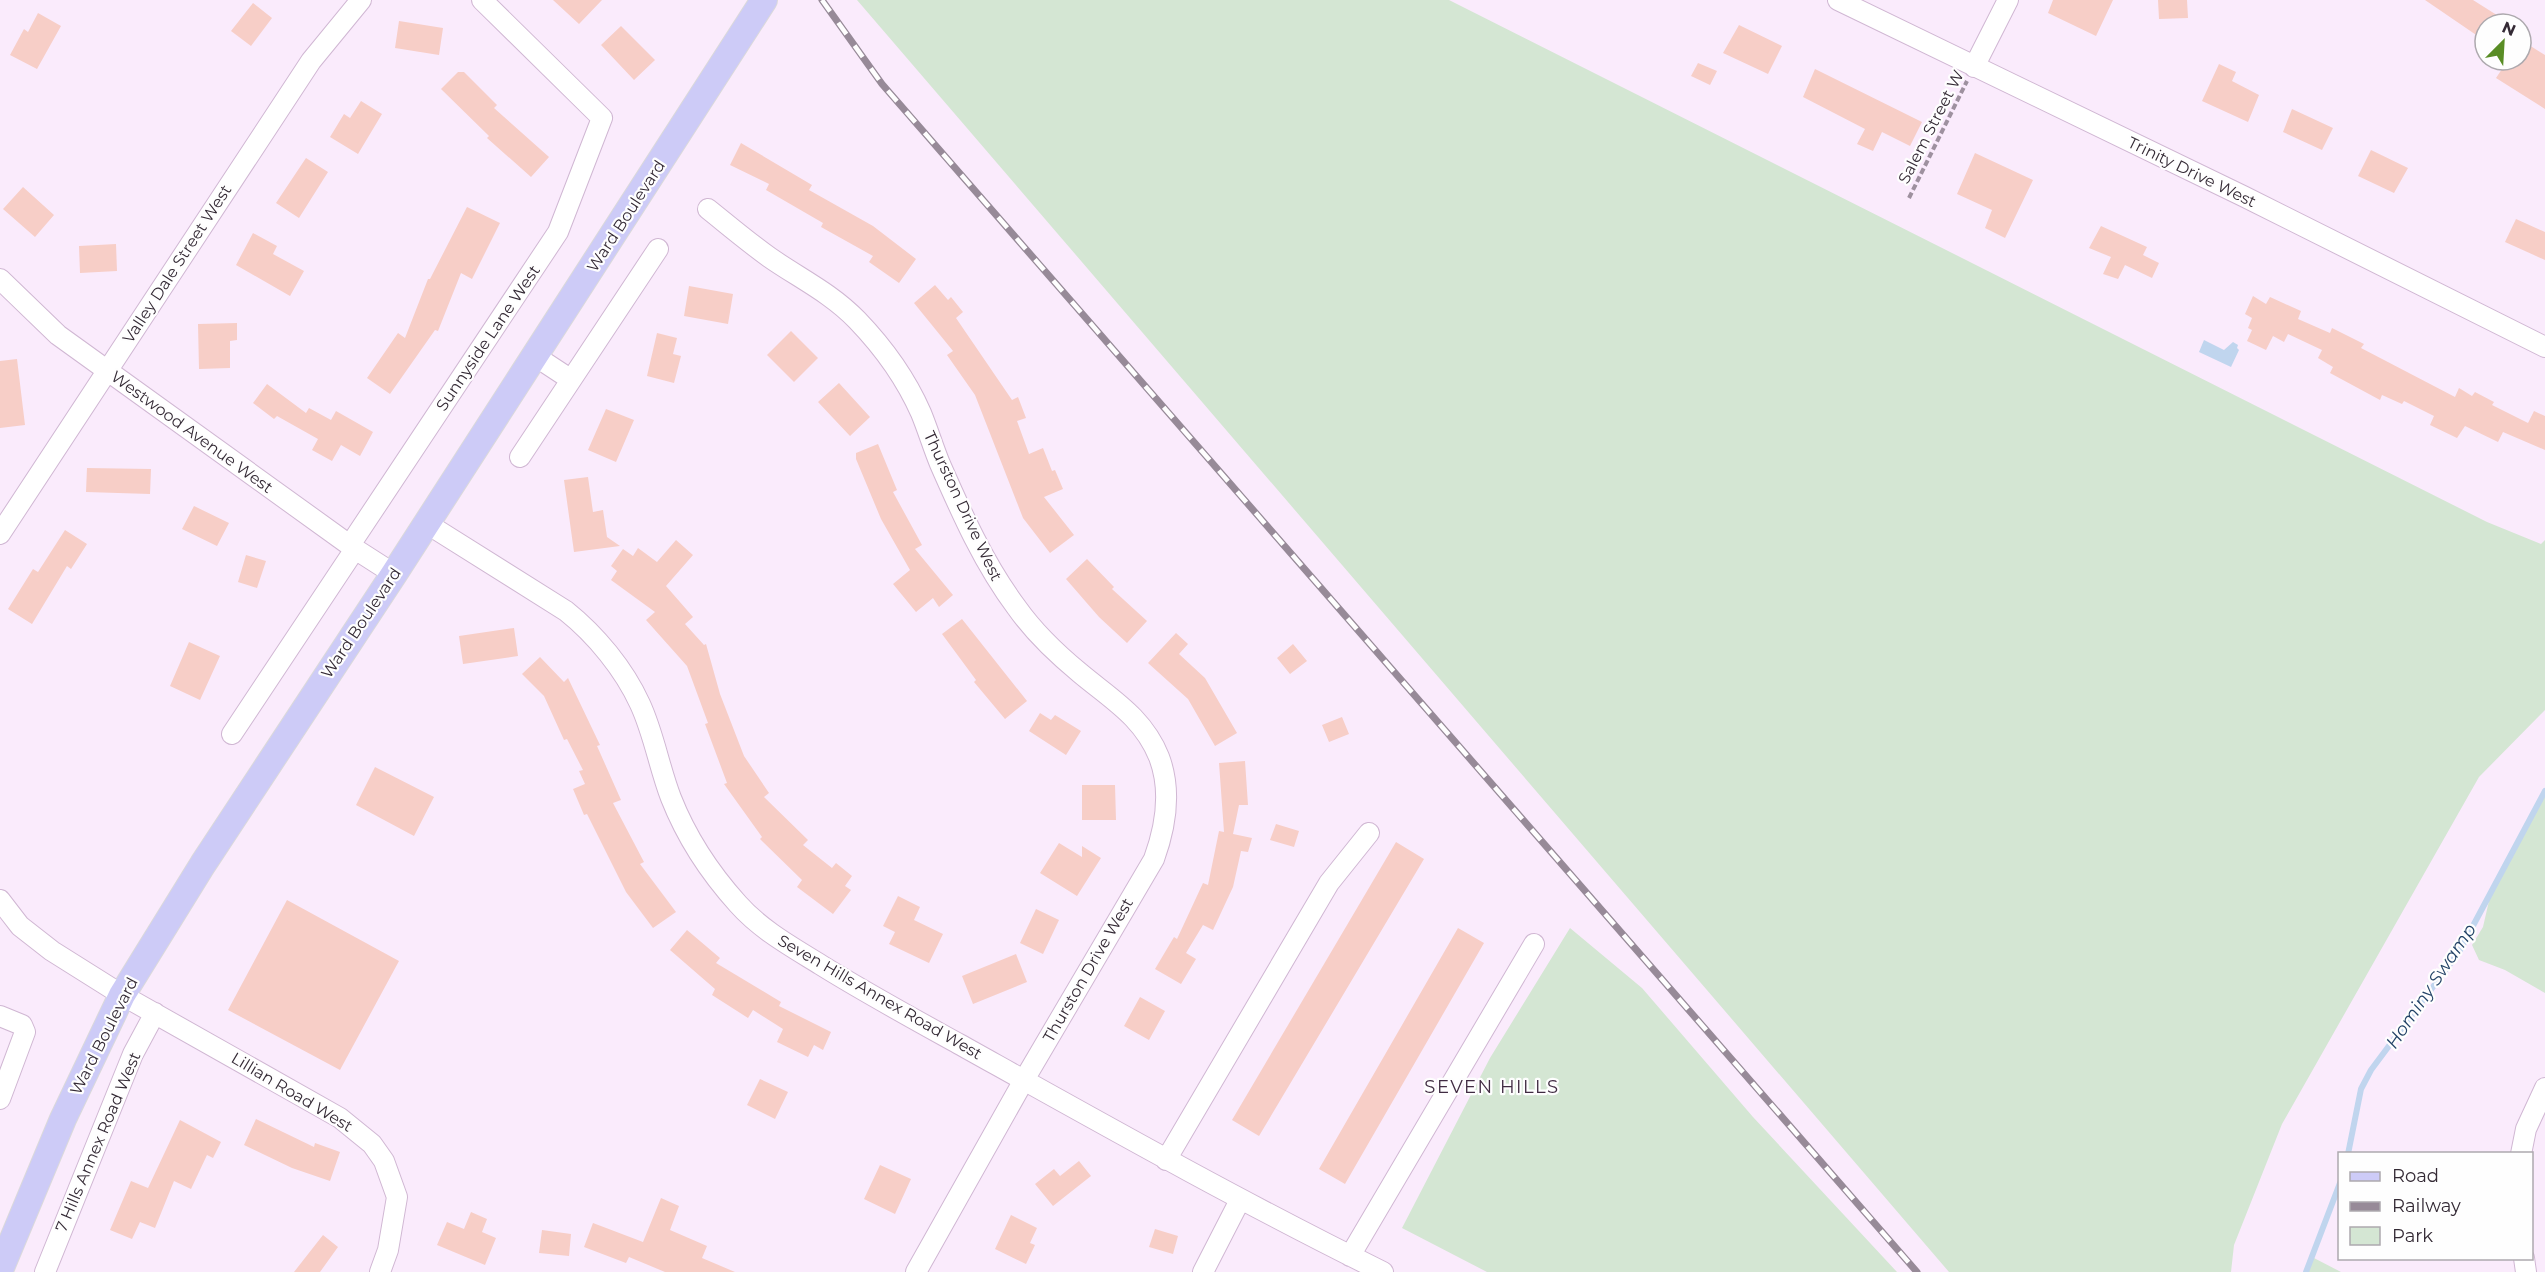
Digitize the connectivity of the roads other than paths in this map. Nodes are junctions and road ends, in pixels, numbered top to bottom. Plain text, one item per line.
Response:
1 (361, 0) edge
2 (482, 0) edge
3 (764, 0) edge
4 (1838, 0) edge
5 (2008, 0) edge
6 (1974, 67) junction
7 (708, 210) dead end
8 (658, 249) dead end
9 (0, 279) edge
10 (2545, 347) edge
11 (535, 356) junction
12 (106, 371) junction
13 (570, 379) junction
14 (520, 457) dead end
15 (426, 524) junction
16 (0, 534) edge
17 (352, 547) junction
18 (394, 574) junction
19 (232, 734) dead end
20 (1369, 833) dead end
21 (1, 905) edge
22 (1534, 944) dead end
23 (122, 995) junction
24 (155, 1013) junction
25 (0, 1016) edge
26 (1024, 1080) junction
27 (2545, 1088) edge
28 (0, 1098) edge
29 (2520, 1152) edge
30 (1166, 1160) junction
31 (1240, 1200) junction
32 (1350, 1256) junction
33 (0, 1270) edge
34 (45, 1272) edge
35 (380, 1272) edge
36 (916, 1272) edge
37 (1203, 1272) edge
38 (1383, 1272) edge

1 - 12 street, Valley Dale Street West
2 - 17 street, Sunnyside Lane West
3 - 11 main road, Ward Boulevard
4 - 6 street, Trinity Drive West
5 - 6 street
6 - 10 street, Trinity Drive West
7 - 26 street, Thurston Drive West
8 - 13 street
9 - 12 street, Westwood Avenue West
11 - 13 street
11 - 15 main road, Ward Boulevard
12 - 16 street, Valley Dale Street West
12 - 17 street, Westwood Avenue West
13 - 14 street
15 - 18 main road, Ward Boulevard
15 - 26 street, Seven Hills Annex Road West
17 - 18 street, Westwood Avenue West
17 - 19 street, Sunnyside Lane West
18 - 23 main road, Ward Boulevard
20 - 30 street
21 - 23 street, Lillian Road West
22 - 32 street
23 - 24 street, Lillian Road West
23 - 33 main road, Ward Boulevard
24 - 34 street, 7 Hills Annex Road West
24 - 35 street, Lillian Road West
25 - 28 street
26 - 30 street, Seven Hills Annex Road West
26 - 36 street, Thurston Drive West
27 - 29 street
30 - 31 street, Seven Hills Annex Road West
31 - 32 street, Seven Hills Annex Road West
31 - 37 street
32 - 38 street, Seven Hills Annex Road West

